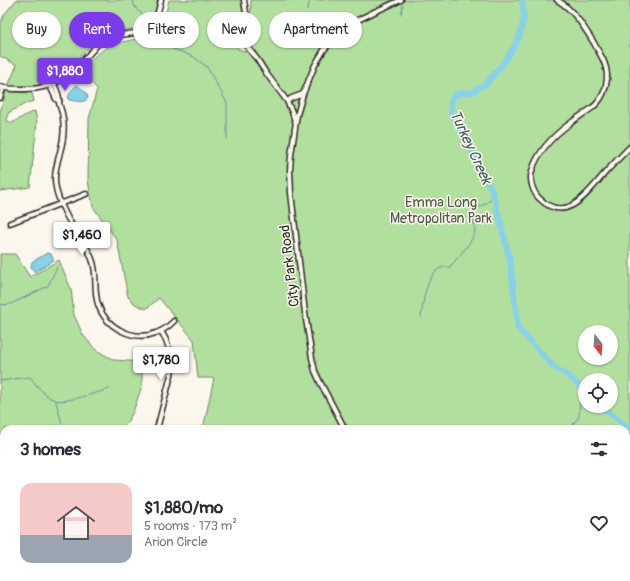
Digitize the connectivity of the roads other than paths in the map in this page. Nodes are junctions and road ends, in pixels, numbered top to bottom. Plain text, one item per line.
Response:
1 (161, 0) edge
2 (244, 0) edge
3 (401, 0) edge
4 (557, 0) edge
5 (52, 85) junction
6 (2, 87) edge
7 (303, 94) junction
8 (0, 98) edge
9 (287, 102) junction
10 (296, 123) junction
11 (630, 147) edge
12 (86, 194) dead end
13 (61, 203) junction
14 (10, 223) dead end
15 (174, 321) dead end
16 (161, 331) junction
17 (158, 425) edge
18 (343, 425) edge

1 - 5 street
2 - 9 street
3 - 7 street, City Park Road
4 - 11 street
5 - 6 street
5 - 13 street
6 - 8 street
7 - 9 street
7 - 10 street, City Park Road
9 - 10 street
10 - 18 street, City Park Road
12 - 13 street
13 - 14 street
13 - 16 street
15 - 16 street
16 - 17 street

